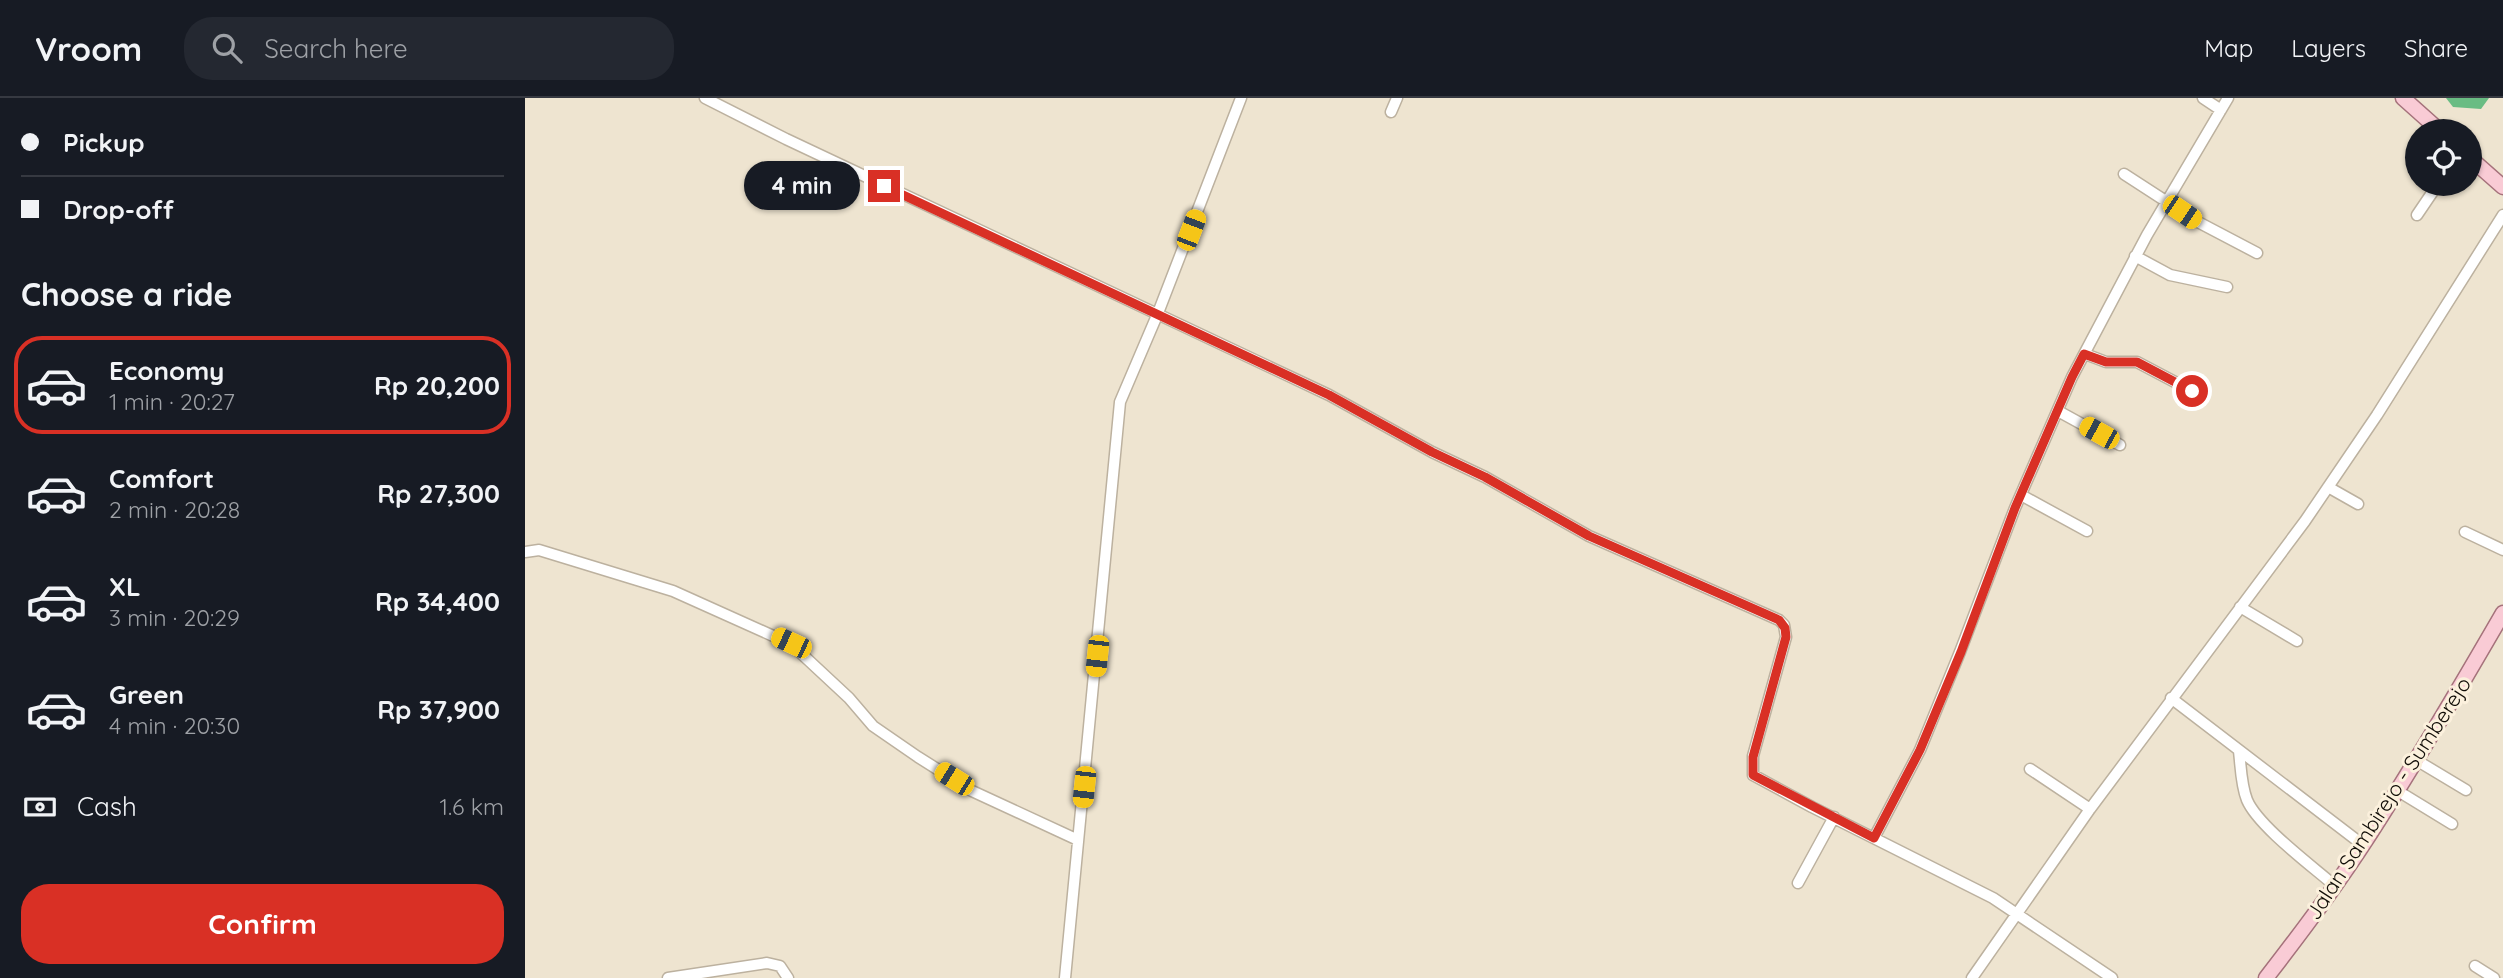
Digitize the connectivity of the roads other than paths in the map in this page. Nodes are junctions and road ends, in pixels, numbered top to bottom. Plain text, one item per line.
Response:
1 (705, 98) edge
2 (1241, 98) edge
3 (1397, 98) edge
4 (2203, 98) edge
5 (2228, 98) edge
6 (2403, 98) edge
7 (2221, 110) junction
8 (1391, 112) dead end
9 (2427, 119) edge
10 (2482, 168) edge
11 (2124, 174) dead end
12 (2503, 187) edge
13 (2430, 196) edge
14 (2167, 202) junction
15 (2417, 215) dead end
16 (2503, 215) edge
17 (2257, 253) dead end
18 (2136, 257) junction
19 (2227, 287) dead end
20 (1158, 313) junction
21 (2084, 354) junction
22 (2192, 391) dead end
23 (2058, 411) junction
24 (2120, 445) dead end
25 (2328, 487) junction
26 (2021, 495) junction
27 (2358, 504) dead end
28 (2087, 531) dead end
29 (2465, 532) dead end
30 (2503, 550) edge
31 (525, 552) edge
32 (2240, 607) junction
33 (2503, 613) edge
34 (2297, 641) dead end
35 (2171, 698) junction
36 (2239, 751) junction
37 (2416, 760) junction
38 (2030, 769) dead end
39 (2397, 790) junction
40 (2466, 790) dead end
41 (2090, 809) junction
42 (1834, 817) junction
43 (2452, 824) dead end
44 (1874, 838) junction
45 (1078, 840) junction
46 (2363, 845) junction
47 (1798, 883) dead end
48 (2335, 886) junction
49 (2016, 913) junction
50 (2475, 966) dead end
51 (668, 978) edge
52 (788, 978) edge
53 (1065, 978) edge
54 (1972, 978) edge
55 (2112, 978) edge
56 (2266, 978) edge
57 (2494, 978) edge

1 - 20 street
2 - 20 street
3 - 8 street
4 - 7 street
5 - 7 street
6 - 9 main road
7 - 14 street
10 - 12 main road
11 - 14 street
13 - 15 street
14 - 17 street
14 - 18 street
16 - 25 street
18 - 19 street
18 - 21 street
20 - 42 street
20 - 45 street
21 - 22 street
21 - 23 street
23 - 24 street
23 - 26 street
25 - 27 street
25 - 32 street
26 - 28 street
26 - 44 street
29 - 30 street
31 - 45 street
32 - 34 street
32 - 35 street
33 - 37 main road, Jalan Sambirejo - Sumberejo
35 - 36 street
35 - 41 street
36 - 46 street
36 - 48 street
37 - 39 main road, Jalan Sambirejo - Sumberejo
37 - 40 street
38 - 41 street
39 - 43 street
39 - 46 main road, Jalan Sambirejo - Sumberejo
41 - 49 street
42 - 44 street
42 - 47 street
44 - 49 street
45 - 53 street
46 - 48 main road, Jalan Sambirejo - Sumberejo
48 - 56 main road, Jalan Sambirejo - Sumberejo
49 - 54 street
49 - 55 street
50 - 57 street
51 - 52 street

